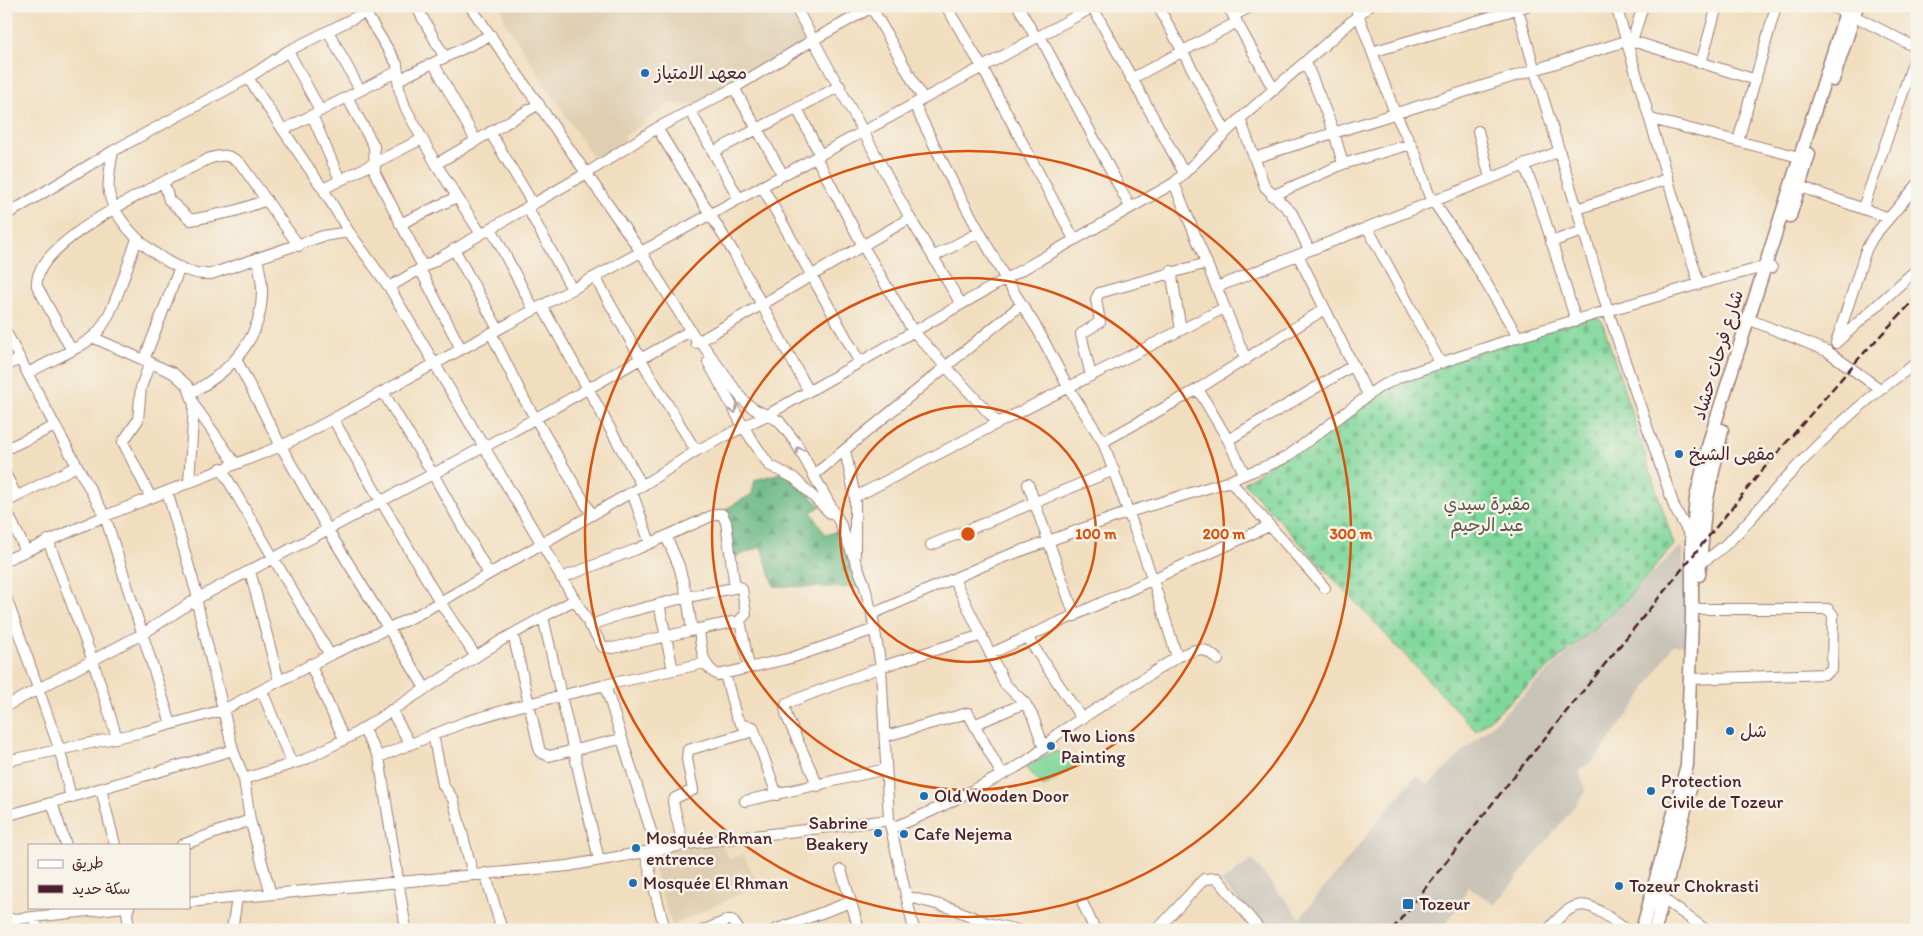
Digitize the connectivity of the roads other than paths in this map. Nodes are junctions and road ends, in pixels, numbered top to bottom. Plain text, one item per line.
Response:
1 (378, 6) edge
2 (416, 6) edge
3 (470, 6) edge
4 (795, 6) edge
5 (946, 6) edge
6 (1018, 6) edge
7 (1158, 6) edge
8 (1228, 6) edge
9 (1252, 6) edge
10 (1369, 6) edge
11 (1616, 6) edge
12 (1643, 6) edge
13 (1717, 6) edge
14 (1776, 6) edge
15 (1829, 6) edge
16 (873, 7) edge
17 (1093, 7) edge
18 (1521, 7) edge
19 (1852, 10) edge
20 (1357, 11) edge
21 (365, 12) junction
22 (1235, 19) junction
23 (328, 30) junction
24 (491, 35) junction
25 (1038, 37) junction
26 (813, 40) junction
27 (1629, 41) junction
28 (1917, 48) edge
29 (288, 50) junction
30 (1182, 51) junction
31 (1372, 52) junction
32 (1917, 52) edge
33 (445, 58) junction
34 (1306, 62) junction
35 (1701, 63) junction
36 (434, 64) junction
37 (982, 67) junction
38 (1534, 71) junction
39 (398, 76) junction
40 (248, 78) junction
41 (1131, 80) junction
42 (1756, 80) junction
43 (840, 86) junction
44 (734, 88) junction
45 (360, 90) junction
46 (1274, 90) junction
47 (348, 96) junction
48 (919, 102) junction
49 (538, 104) junction
50 (690, 110) junction
51 (798, 110) junction
52 (316, 113) junction
53 (1395, 113) junction
54 (1240, 119) junction
55 (1651, 119) junction
56 (657, 128) junction
57 (283, 130) junction
58 (758, 130) junction
59 (1478, 130) dead end
60 (864, 131) junction
61 (490, 132) junction
62 (1226, 132) junction
63 (1334, 132) junction
64 (422, 139) junction
65 (476, 141) junction
66 (1738, 141) junction
67 (1411, 144) junction
68 (113, 151) junction
69 (1560, 151) junction
70 (713, 152) junction
71 (818, 156) junction
72 (1254, 158) junction
73 (1803, 158) junction
74 (373, 163) junction
75 (436, 164) junction
76 (1343, 164) junction
77 (1524, 164) junction
78 (586, 173) junction
79 (1184, 173) junction
80 (783, 175) junction
81 (1490, 178) junction
82 (1667, 179) junction
83 (340, 180) junction
84 (164, 182) junction
85 (1174, 183) junction
86 (1796, 184) junction
87 (1917, 185) edge
88 (762, 186) junction
89 (323, 189) junction
90 (1272, 196) junction
91 (457, 197) junction
92 (739, 199) junction
93 (267, 200) junction
94 (1433, 201) junction
95 (530, 205) junction
96 (115, 207) junction
97 (1130, 207) junction
98 (1576, 208) junction
99 (1863, 208) junction
100 (6, 215) edge
101 (709, 215) junction
102 (910, 218) junction
103 (1889, 218) junction
104 (400, 224) junction
105 (1367, 227) junction
106 (491, 228) junction
107 (1583, 230) junction
108 (349, 232) junction
109 (980, 232) junction
110 (481, 234) junction
111 (137, 239) junction
112 (1074, 239) junction
113 (1551, 242) junction
114 (299, 246) junction
115 (863, 246) junction
116 (454, 249) junction
117 (1309, 250) junction
118 (641, 252) junction
119 (1298, 255) junction
120 (933, 257) junction
121 (257, 258) junction
122 (1207, 263) junction
123 (180, 267) junction
124 (1768, 267) junction
125 (421, 268) junction
126 (1917, 269) edge
127 (1171, 271) junction
128 (813, 275) junction
129 (595, 277) junction
130 (1005, 278) junction
131 (1699, 284) junction
132 (389, 287) junction
133 (1216, 287) junction
134 (572, 289) junction
135 (762, 304) junction
136 (961, 304) junction
137 (1022, 304) junction
138 (538, 308) junction
139 (1224, 308) junction
140 (1324, 310) junction
141 (1608, 311) junction
142 (1576, 321) junction
143 (1751, 321) junction
144 (1181, 330) junction
145 (495, 331) junction
146 (913, 331) junction
147 (6, 332) edge
148 (92, 337) junction
149 (1518, 337) junction
150 (695, 338) junction
151 (1836, 342) junction
152 (71, 349) junction
153 (461, 349) junction
154 (1827, 351) junction
155 (236, 358) junction
156 (20, 359) junction
157 (640, 360) junction
158 (1246, 360) junction
159 (147, 361) junction
160 (859, 361) junction
161 (1440, 362) junction
162 (1917, 363) edge
163 (435, 364) junction
164 (1354, 365) junction
165 (6, 366) edge
166 (946, 366) junction
167 (28, 373) junction
168 (1090, 376) junction
169 (1068, 387) junction
170 (589, 388) junction
171 (1198, 389) junction
172 (1880, 389) junction
173 (808, 390) junction
174 (383, 392) junction
175 (191, 393) junction
176 (1368, 395) junction
177 (194, 405) junction
178 (769, 414) junction
179 (535, 418) junction
180 (333, 419) junction
181 (998, 422) junction
182 (55, 426) junction
183 (744, 428) junction
184 (1228, 440) junction
185 (1103, 442) junction
186 (281, 446) junction
187 (483, 446) junction
188 (6, 449) edge
189 (845, 450) junction
190 (696, 452) junction
191 (235, 463) junction
192 (77, 466) junction
193 (221, 468) junction
194 (1114, 470) junction
195 (811, 471) junction
196 (1244, 473) junction
197 (433, 474) junction
198 (6, 475) edge
199 (794, 478) junction
200 (1230, 481) junction
201 (189, 482) junction
202 (1028, 484) dead end
203 (642, 486) junction
204 (168, 491) junction
205 (632, 492) junction
206 (16, 495) junction
207 (855, 497) junction
208 (151, 498) junction
209 (6, 502) edge
210 (381, 502) junction
211 (1034, 502) junction
212 (6, 510) edge
213 (1129, 512) junction
214 (592, 515) junction
215 (105, 516) junction
216 (840, 523) junction
217 (1269, 526) junction
218 (328, 530) junction
219 (666, 536) junction
220 (1696, 539) junction
221 (48, 540) junction
222 (1048, 541) junction
223 (542, 543) junction
224 (650, 543) junction
225 (930, 545) dead end
226 (26, 551) junction
227 (275, 558) junction
228 (855, 559) junction
229 (6, 560) edge
230 (1696, 564) junction
231 (250, 571) junction
232 (489, 574) junction
233 (562, 578) junction
234 (954, 579) junction
235 (1154, 580) junction
236 (735, 588) junction
237 (1325, 588) dead end
238 (6, 597) edge
239 (687, 597) junction
240 (198, 598) junction
241 (574, 600) junction
242 (440, 602) junction
243 (659, 604) junction
244 (1699, 609) junction
245 (872, 614) junction
246 (1074, 616) junction
247 (543, 617) junction
248 (737, 623) junction
249 (589, 626) junction
250 (695, 629) junction
251 (876, 629) junction
252 (389, 630) junction
253 (144, 633) junction
254 (513, 634) junction
255 (665, 635) junction
256 (982, 635) junction
257 (1026, 637) junction
258 (990, 654) junction
259 (330, 655) junction
260 (1177, 656) junction
261 (476, 657) junction
262 (1218, 660) dead end
263 (93, 661) junction
264 (705, 663) junction
265 (310, 664) junction
266 (882, 667) junction
267 (749, 668) junction
268 (673, 670) junction
269 (725, 674) junction
270 (1694, 679) junction
271 (279, 681) junction
272 (605, 685) junction
273 (425, 688) junction
274 (39, 689) junction
275 (262, 691) junction
276 (561, 696) junction
277 (529, 703) junction
278 (1025, 703) junction
279 (6, 706) edge
280 (223, 710) junction
281 (391, 710) junction
282 (1082, 720) junction
283 (171, 724) junction
284 (976, 724) junction
285 (363, 729) junction
286 (754, 731) junction
287 (432, 734) junction
288 (886, 736) junction
289 (117, 738) junction
290 (344, 739) junction
291 (621, 739) junction
292 (410, 744) junction
293 (1044, 748) junction
294 (574, 749) junction
295 (233, 750) junction
296 (60, 751) junction
297 (379, 757) junction
298 (6, 761) edge
299 (292, 764) junction
300 (886, 769) junction
301 (1002, 775) junction
302 (244, 779) junction
303 (818, 786) junction
304 (101, 789) junction
305 (777, 795) junction
306 (71, 798) junction
307 (745, 801) dead end
308 (52, 803) junction
309 (6, 816) edge
310 (250, 820) junction
311 (890, 824) junction
312 (66, 844) edge
313 (115, 844) edge
314 (185, 844) edge
315 (683, 845) junction
316 (657, 850) junction
317 (645, 852) junction
318 (599, 860) junction
319 (841, 870) dead end
320 (485, 873) junction
321 (473, 874) junction
322 (400, 882) junction
323 (271, 894) junction
324 (1658, 895) junction
325 (906, 896) junction
326 (237, 898) junction
327 (190, 902) edge
328 (851, 902) junction
329 (1083, 904) dead end
330 (107, 908) edge
331 (129, 908) edge
332 (34, 912) edge
333 (6, 920) edge
334 (986, 926) edge
335 (1160, 929) edge
336 (38, 930) edge
337 (129, 930) edge
338 (232, 930) edge
339 (406, 930) edge
340 (502, 930) edge
341 (665, 930) edge
342 (704, 930) edge
343 (739, 930) edge
344 (775, 930) edge
345 (859, 930) edge
346 (914, 930) edge
347 (1018, 930) edge
348 (1095, 930) edge
349 (1260, 930) edge
350 (1548, 930) edge
351 (1627, 930) edge
352 (1642, 930) edge
353 (1654, 930) edge
354 (1706, 930) edge

1 - 21 street
2 - 33 street
3 - 24 street
4 - 26 street
5 - 37 street
6 - 25 street
7 - 30 street
8 - 22 street
9 - 22 street
10 - 20 street
11 - 27 street
12 - 27 street
13 - 35 street
14 - 42 street
15 - 19 street
16 - 26 street
16 - 48 street
17 - 25 street
17 - 41 street
18 - 31 street
18 - 38 street
19 - 28 street
19 - 73 main road, شارع فرحات حشاد
20 - 31 street
20 - 34 street
21 - 23 street
21 - 39 street
22 - 30 street
22 - 46 street
23 - 29 street
23 - 45 street
24 - 33 street
24 - 49 street
25 - 37 street
25 - 97 street
26 - 43 street
26 - 44 street
27 - 35 street
27 - 38 street
27 - 55 street
29 - 40 street
29 - 52 street
30 - 41 street
30 - 62 street
31 - 53 street
32 - 99 street
33 - 36 street
34 - 46 street
34 - 63 street
35 - 42 street
36 - 39 street
36 - 65 street
37 - 48 street
37 - 112 street
38 - 53 street
38 - 69 street
39 - 45 street
39 - 64 street
40 - 57 street
40 - 68 street
41 - 79 street
42 - 66 street
43 - 51 street
43 - 60 street
44 - 50 street
44 - 58 street
45 - 47 street
46 - 54 street
47 - 52 street
47 - 74 street
48 - 60 street
48 - 109 street
49 - 61 street
49 - 78 street
50 - 56 street
50 - 70 street
51 - 58 street
51 - 71 street
52 - 57 street
52 - 83 street
53 - 63 street
53 - 67 street
54 - 62 street
54 - 72 street
55 - 66 street
55 - 82 street
56 - 78 street
56 - 101 street
57 - 89 street
58 - 70 street
58 - 80 street
59 - 81 street
60 - 71 street
60 - 102 street
61 - 65 street
61 - 95 street
62 - 79 street
63 - 72 street
63 - 76 street
64 - 74 street
64 - 75 street
65 - 75 street
66 - 73 street
67 - 76 street
67 - 94 street
68 - 96 street
68 - 100 street
69 - 77 street
69 - 98 street
70 - 92 street
71 - 80 street
71 - 115 street
72 - 90 street
73 - 86 main road, شارع فرحات حشاد
74 - 83 street
74 - 104 street
75 - 91 street
76 - 90 street
77 - 81 street
77 - 113 street
78 - 95 street
78 - 118 street
79 - 85 street
80 - 88 street
81 - 94 street
82 - 98 street
82 - 131 street
83 - 89 street
84 - 93 street
84 - 93 street
84 - 96 street
85 - 97 street
85 - 122 street
86 - 99 street
86 - 124 main road, شارع فرحات حشاد
87 - 103 street
88 - 92 street
88 - 128 street
89 - 108 street
90 - 117 street
91 - 104 street
91 - 110 street
92 - 101 street
93 - 114 street
94 - 105 street
94 - 149 street
95 - 106 street
95 - 134 street
96 - 111 street
96 - 152 street
97 - 112 street
98 - 107 street
99 - 103 street
101 - 118 street
101 - 135 street
102 - 115 street
102 - 120 street
103 - 151 street
104 - 125 street
105 - 117 street
105 - 161 street
106 - 110 street
106 - 138 street
107 - 113 street
107 - 141 street
108 - 114 street
108 - 132 street
109 - 120 street
109 - 130 street
110 - 116 street
111 - 123 street
111 - 148 street
112 - 130 street
113 - 142 street
114 - 121 street
115 - 128 street
115 - 146 street
116 - 125 street
116 - 145 street
117 - 119 street
118 - 129 street
118 - 150 street
119 - 133 street
119 - 140 street
120 - 136 street
121 - 123 street
121 - 155 street
122 - 127 street
122 - 133 street
123 - 159 street
124 - 131 street
124 - 143 main road, شارع فرحات حشاد
125 - 132 street
125 - 153 street
126 - 151 street
127 - 144 street
127 - 168 street
128 - 135 street
128 - 160 street
129 - 134 street
129 - 157 street
130 - 136 street
130 - 137 street
131 - 141 street
132 - 163 street
133 - 139 street
134 - 138 street
135 - 150 street
135 - 173 street
136 - 146 street
137 - 166 street
137 - 169 street
138 - 145 street
138 - 170 street
139 - 144 street
139 - 158 street
140 - 158 street
140 - 164 street
141 - 142 street
141 - 220 street
142 - 149 street
143 - 154 street
143 - 220 main road, شارع فرحات حشاد
144 - 168 street
145 - 153 street
145 - 179 street
146 - 160 street
146 - 166 street
147 - 156 street
148 - 152 street
148 - 159 street
149 - 161 street
150 - 157 street
150 - 178 street
150 -> 183 street
151 - 154 street
152 - 167 street
153 - 163 street
154 - 172 street
155 - 175 street
155 - 186 street
156 - 165 street
156 - 167 street
157 - 170 street
157 - 190 street
158 - 171 street
159 - 175 street
159 - 208 street
160 - 173 street
161 - 176 street
162 - 172 street
163 - 174 street
163 - 187 street
164 - 176 street
164 - 184 street
166 - 181 street
166 - 189 street
167 - 182 street
168 - 169 street
169 - 181 street
169 - 185 street
170 - 179 street
170 - 203 street
171 - 184 street
171 - 185 street
172 - 230 street
173 - 178 street
174 - 180 street
174 - 197 street
175 - 177 street
176 - 196 street
177 - 191 street
177 - 201 street
178 - 183 street
195 -> 178 street
179 - 187 street
179 - 214 street
180 - 186 street
180 - 210 street
181 - 207 street
182 - 188 street
182 - 192 street
183 - 190 street
183 - 199 street
184 - 196 street
185 - 194 street
186 - 191 street
186 - 218 street
187 - 197 street
187 - 223 street
189 - 195 street
189 - 207 street
190 - 203 street
191 - 193 street
192 - 206 street
192 - 215 street
193 - 201 street
193 - 227 street
194 - 211 street
194 - 213 street
195 - 199 street
195 - 216 street
196 - 200 street
197 - 210 street
197 - 232 street
198 - 206 street
199 - 216 street
200 - 213 street
200 - 217 street
201 - 204 street
202 - 211 street
203 - 205 street
204 - 208 street
204 - 240 street
205 - 214 street
205 - 224 street
206 - 209 street
207 - 228 street
208 - 215 street
210 - 218 street
210 - 242 street
211 - 222 street
211 - 225 street
212 - 226 street
213 - 222 street
213 - 235 street
214 - 223 street
215 - 221 street
215 - 253 street
216 - 228 street
217 - 235 street
217 - 237 street
218 - 227 street
218 - 252 street
219 - 224 street
219 - 236 street
219 - 239 street
220 - 230 main road, شارع فرحات حشاد
221 - 226 street
221 - 263 street
222 - 234 street
222 - 246 street
223 - 232 street
223 - 233 street
224 - 233 street
226 - 229 street
227 - 231 street
227 - 259 street
228 - 245 street
230 - 244 main road, شارع فرحات حشاد
230 - 270 main road, شارع فرحات حشاد
231 - 240 street
231 - 271 street
232 - 242 street
233 - 241 street
234 - 245 street
234 - 256 street
235 - 246 street
235 - 260 street
236 - 239 street
236 - 248 street
238 - 274 street
239 - 243 street
239 - 250 street
240 - 253 street
240 - 280 street
241 - 247 street
241 - 249 street
242 - 252 street
242 - 261 street
243 - 249 street
243 - 255 street
244 - 270 main road, شارع فرحات حشاد
244 - 270 street
245 - 251 street
246 - 257 street
247 - 254 street
247 - 276 street
248 - 250 street
248 - 267 street
249 - 255 street
250 - 255 street
250 - 264 street
251 - 266 street
251 - 267 street
252 - 259 street
252 - 273 street
253 - 263 street
253 - 283 street
254 - 261 street
254 - 277 street
255 - 268 street
256 - 258 street
256 - 266 street
257 - 258 street
257 - 282 street
258 - 278 street
259 - 265 street
260 - 262 street
260 - 282 street
261 - 273 street
263 - 274 street
263 - 289 street
264 - 268 street
264 - 269 street
265 - 271 street
265 - 290 street
266 - 288 street
266 - 303 street
267 - 269 street
268 - 272 street
269 - 286 street
270 - 324 main road, شارع فرحات حشاد
271 - 275 street
272 - 276 street
272 - 291 street
273 - 281 street
274 - 279 street
274 - 296 street
275 - 280 street
275 - 299 street
276 - 277 street
276 - 294 street
277 - 287 street
277 - 294 street
278 - 284 street
278 - 293 street
280 - 283 street
280 - 295 street
281 - 285 street
281 - 292 street
282 - 293 street
283 - 289 street
284 - 288 street
284 - 301 street
285 - 290 street
285 - 297 street
286 - 305 street
286 - 315 street
287 - 292 street
287 - 321 street
288 - 300 street
289 - 296 street
290 - 299 street
291 - 294 street
291 - 316 street
292 - 297 street
293 - 301 street
294 - 318 street
295 - 302 street
295 - 304 street
296 - 298 street
296 - 306 street
297 - 322 street
299 - 302 street
300 - 303 street
300 - 311 street
301 - 311 street
302 - 310 street
303 - 305 street
304 - 306 street
304 - 313 street
305 - 307 street
306 - 308 street
308 - 309 street
308 - 312 street
310 - 314 street
310 - 323 street
311 - 315 street
311 - 325 street
315 - 316 street
316 - 317 street
317 - 318 street
317 - 341 street
318 - 320 street
319 - 328 street
320 - 321 street
320 - 340 street
321 - 322 street
322 - 323 street
322 - 339 street
323 - 326 street
324 - 352 main road, شارع فرحات حشاد
324 - 353 main road, شارع فرحات حشاد
324 - 354 street
325 - 334 street
325 - 346 street
326 - 327 street
326 - 338 street
328 - 344 street
328 - 345 street
329 - 348 street
330 - 332 street
331 - 337 street
332 - 333 street
332 - 336 street
334 - 347 street
335 - 349 street
342 - 343 street
350 - 351 street

